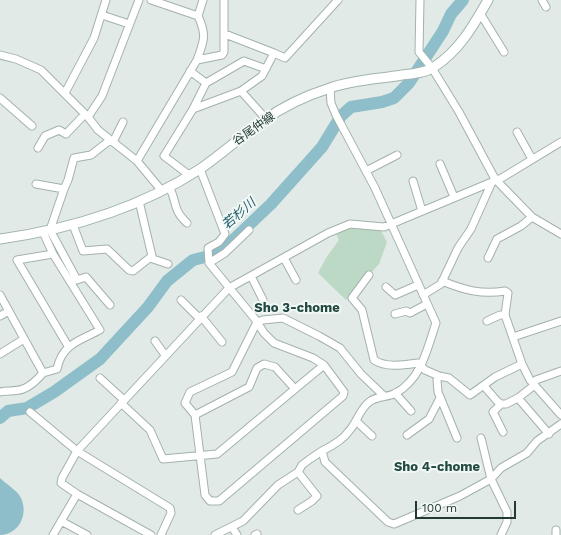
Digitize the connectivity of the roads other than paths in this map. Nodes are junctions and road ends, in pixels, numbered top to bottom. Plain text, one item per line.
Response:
1 (106, 0) edge
2 (139, 0) edge
3 (151, 0) edge
4 (203, 0) edge
5 (224, 0) edge
6 (338, 0) edge
7 (420, 0) edge
8 (488, 0) edge
9 (173, 4) edge
10 (480, 13) junction
11 (102, 15) junction
12 (198, 16) junction
13 (129, 24) junction
14 (225, 34) junction
15 (504, 52) dead end
16 (274, 53) junction
17 (0, 55) edge
18 (197, 60) junction
19 (427, 68) junction
20 (266, 69) junction
21 (190, 71) junction
22 (206, 83) junction
23 (330, 88) junction
24 (241, 91) junction
25 (65, 93) junction
26 (0, 98) edge
27 (192, 109) junction
28 (86, 115) junction
29 (266, 119) junction
30 (123, 122) dead end
31 (32, 126) dead end
32 (517, 132) dead end
33 (112, 141) junction
34 (561, 142) edge
35 (38, 148) dead end
36 (397, 155) dead end
37 (532, 159) junction
38 (137, 161) junction
39 (440, 164) dead end
40 (200, 168) junction
41 (366, 171) junction
42 (189, 175) junction
43 (493, 180) junction
44 (413, 181) dead end
45 (36, 184) dead end
46 (64, 189) junction
47 (166, 189) junction
48 (454, 197) junction
49 (139, 201) junction
50 (422, 211) junction
51 (532, 217) junction
52 (187, 223) dead end
53 (390, 224) junction
54 (74, 225) junction
55 (249, 230) dead end
56 (46, 231) junction
57 (561, 234) edge
58 (0, 240) edge
59 (53, 254) junction
60 (150, 258) junction
61 (284, 258) junction
62 (488, 258) dead end
63 (209, 263) junction
64 (168, 264) dead end
65 (369, 275) dead end
66 (251, 276) junction
67 (296, 280) dead end
68 (442, 281) junction
69 (418, 285) junction
70 (386, 287) dead end
71 (229, 288) junction
72 (0, 295) edge
73 (423, 295) junction
74 (181, 300) dead end
75 (263, 300) dead end
76 (110, 304) dead end
77 (427, 304) junction
78 (8, 310) junction
79 (394, 314) dead end
80 (0, 316) edge
81 (505, 316) junction
82 (200, 317) junction
83 (486, 321) dead end
84 (561, 321) edge
85 (257, 322) junction
86 (513, 337) junction
87 (24, 339) junction
88 (154, 342) dead end
89 (222, 342) dead end
90 (68, 346) junction
91 (0, 354) edge
92 (165, 355) junction
93 (522, 364) junction
94 (324, 365) junction
95 (421, 366) junction
96 (561, 371) edge
97 (43, 373) junction
98 (439, 376) junction
99 (100, 378) dead end
100 (533, 384) junction
101 (484, 386) junction
102 (295, 389) junction
103 (0, 392) edge
104 (395, 393) junction
105 (383, 395) junction
106 (440, 398) junction
107 (518, 398) junction
108 (122, 402) junction
109 (501, 404) junction
110 (411, 411) dead end
111 (30, 412) dead end
112 (195, 415) junction
113 (561, 415) edge
114 (356, 421) junction
115 (561, 424) edge
116 (504, 432) dead end
117 (549, 434) junction
118 (407, 435) dead end
119 (372, 436) dead end
120 (457, 438) dead end
121 (482, 438) dead end
122 (77, 451) junction
123 (322, 451) junction
124 (200, 456) junction
125 (298, 472) junction
126 (491, 478) junction
127 (77, 494) junction
128 (298, 510) dead end
129 (62, 521) junction
130 (232, 526) junction
131 (53, 535) edge
132 (87, 535) edge
133 (151, 535) edge
134 (161, 535) edge
135 (215, 535) edge
136 (237, 535) edge
137 (501, 535) edge

1 - 11 street
2 - 13 street
3 - 9 street
4 - 12 street
5 - 14 street
6 - 16 street
7 - 19 street
8 - 10 main road, 谷尾仲線
9 - 12 street
10 - 15 street
10 - 19 main road, 谷尾仲線
11 - 13 street
11 - 25 street
12 - 18 street
13 - 28 street
14 - 16 street
14 - 18 street
16 - 20 street
17 - 25 street
18 - 21 street
19 - 23 main road, 谷尾仲線
19 - 43 street
20 - 22 street
20 - 24 street
21 - 22 street
21 - 38 street
22 - 27 street
23 - 29 main road, 谷尾仲線
23 - 41 street
24 - 27 street
24 - 29 street
25 - 28 street
26 - 31 street
27 - 42 street
28 - 33 street
28 - 35 street
29 - 40 main road, 谷尾仲線
30 - 33 street
32 - 37 street
33 - 38 street
33 - 46 street
34 - 37 street
36 - 41 street
37 - 43 street
38 - 47 street
39 - 48 street
40 - 42 main road, 谷尾仲線
40 - 63 street
41 - 53 street
42 - 47 main road, 谷尾仲線
43 - 48 street
43 - 51 street
43 - 68 street
44 - 50 street
45 - 46 street
46 - 56 street
47 - 49 main road, 谷尾仲線
47 - 52 street
48 - 50 street
49 - 54 main road, 谷尾仲線
49 - 60 street
50 - 53 street
51 - 57 street
51 - 62 street
53 - 61 street
53 - 69 street
54 - 56 main road, 谷尾仲線
54 - 60 street
55 - 63 street
56 - 58 main road, 谷尾仲線
56 - 59 street
56 - 76 street
59 - 90 street
59 - 90 street
60 - 64 street
61 - 66 street
61 - 67 street
63 - 71 street
65 - 95 street
66 - 71 street
66 - 75 street
68 - 73 street
68 - 81 street
69 - 70 street
69 - 73 street
71 - 82 street
71 - 85 street
72 - 78 street
73 - 77 street
74 - 82 street
77 - 79 street
77 - 95 street
78 - 80 street
78 - 87 street
81 - 83 street
81 - 86 street
82 - 89 street
82 - 92 street
84 - 86 street
85 - 94 street
85 - 105 street
85 - 112 street
86 - 93 street
87 - 91 street
87 - 97 street
88 - 92 street
90 - 97 street
92 - 108 street
93 - 100 street
93 - 101 street
94 - 102 street
94 - 124 street
95 - 98 street
95 - 104 street
96 - 100 street
97 - 103 street
98 - 101 street
98 - 106 street
99 - 108 street
100 - 107 street
100 - 113 street
101 - 109 street
102 - 112 street
102 - 124 street
104 - 105 street
104 - 110 street
105 - 114 street
106 - 118 street
106 - 120 street
107 - 109 street
107 - 117 street
108 - 122 street
108 - 124 street
109 - 116 street
111 - 122 street
112 - 124 street
114 - 119 street
114 - 123 street
115 - 117 street
117 - 126 street
121 - 126 street
122 - 127 street
122 - 134 street
123 - 125 street
123 - 126 street
125 - 128 street
125 - 130 street
126 - 137 street
127 - 129 street
127 - 133 street
129 - 131 street
129 - 132 street
130 - 135 street
130 - 136 street

